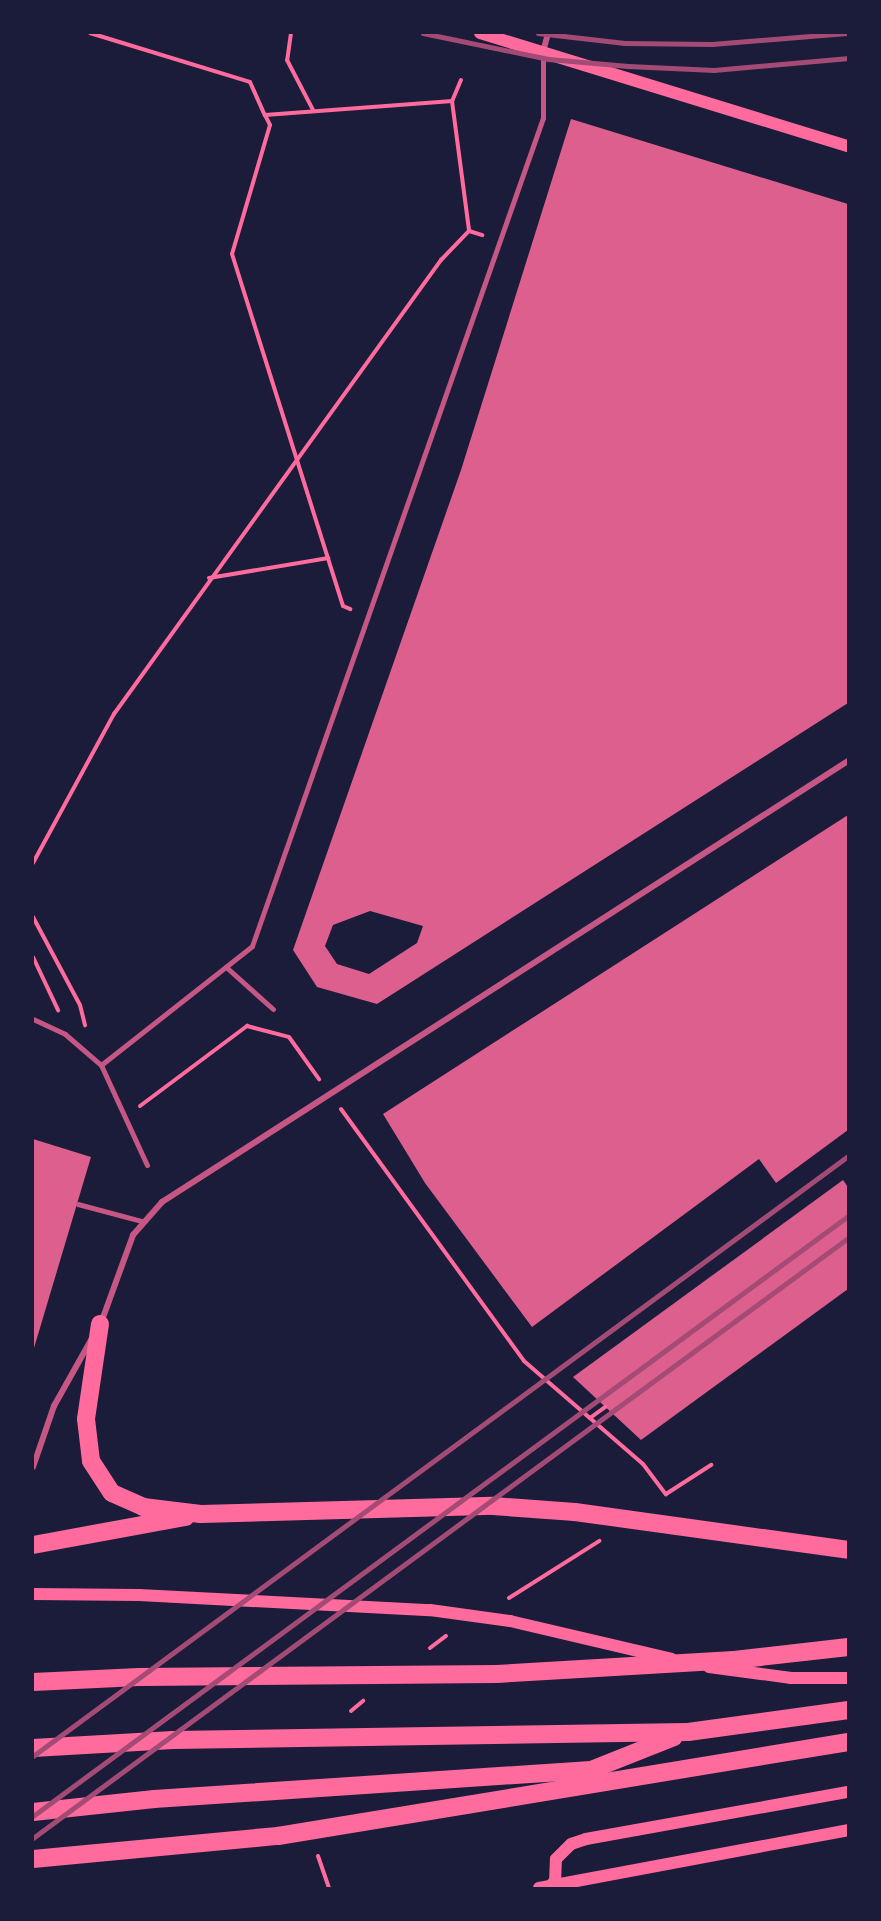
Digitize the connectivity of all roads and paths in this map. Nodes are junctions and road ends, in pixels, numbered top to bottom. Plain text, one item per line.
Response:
1 (90, 33) edge
2 (291, 33) edge
3 (480, 33) edge
4 (548, 33) edge
5 (543, 52) junction
6 (461, 80) dead end
7 (452, 101) junction
8 (313, 110) junction
9 (265, 115) junction
10 (848, 146) edge
11 (297, 458) junction
12 (328, 558) junction
13 (209, 578) junction
14 (368, 616) junction
15 (848, 761) edge
16 (33, 863) edge
17 (33, 917) edge
18 (33, 957) edge
19 (226, 967) junction
20 (273, 1009) dead end
21 (33, 1019) edge
22 (65, 1034) junction
23 (92, 1054) junction
24 (101, 1065) junction
25 (323, 1084) dead end
26 (337, 1103) dead end
27 (127, 1115) junction
28 (147, 1165) dead end
29 (78, 1203) dead end
30 (142, 1221) junction
31 (100, 1324) junction
32 (605, 1407) dead end
33 (590, 1418) junction
34 (711, 1465) dead end
35 (33, 1467) edge
36 (201, 1514) junction
37 (33, 1545) edge
38 (848, 1550) edge
39 (33, 1594) edge
40 (848, 1647) edge
41 (848, 1678) edge
42 (33, 1682) edge
43 (848, 1710) edge
44 (688, 1732) junction
45 (848, 1742) edge
46 (33, 1748) edge
47 (848, 1792) edge
48 (33, 1812) edge
49 (848, 1830) edge
50 (33, 1859) edge
51 (550, 1887) edge

1 - 9 path
2 - 8 path
3 - 5 main road
4 - 5 street
5 - 10 main road
5 - 14 street
6 - 7 path
7 - 8 path
7 - 11 path
8 - 9 path
9 - 11 path
11 - 12 path
11 - 13 path
12 - 13 path
12 - 14 path
13 - 16 path
14 - 19 street
15 - 30 street
17 - 23 path
18 - 22 path
19 - 20 street
19 - 24 street
21 - 22 street
22 - 23 street
23 - 24 street
24 - 27 street
25 - 27 path
26 - 33 path
27 - 28 street
29 - 30 lane
30 - 31 street
31 - 35 street
31 - 36 highway
32 - 33 path
33 - 34 path
36 - 37 highway
36 - 38 highway
39 - 41 main road
40 - 42 highway
43 - 44 highway
44 - 46 highway
44 - 48 highway
45 - 50 highway
47 - 51 main road
49 - 51 main road

